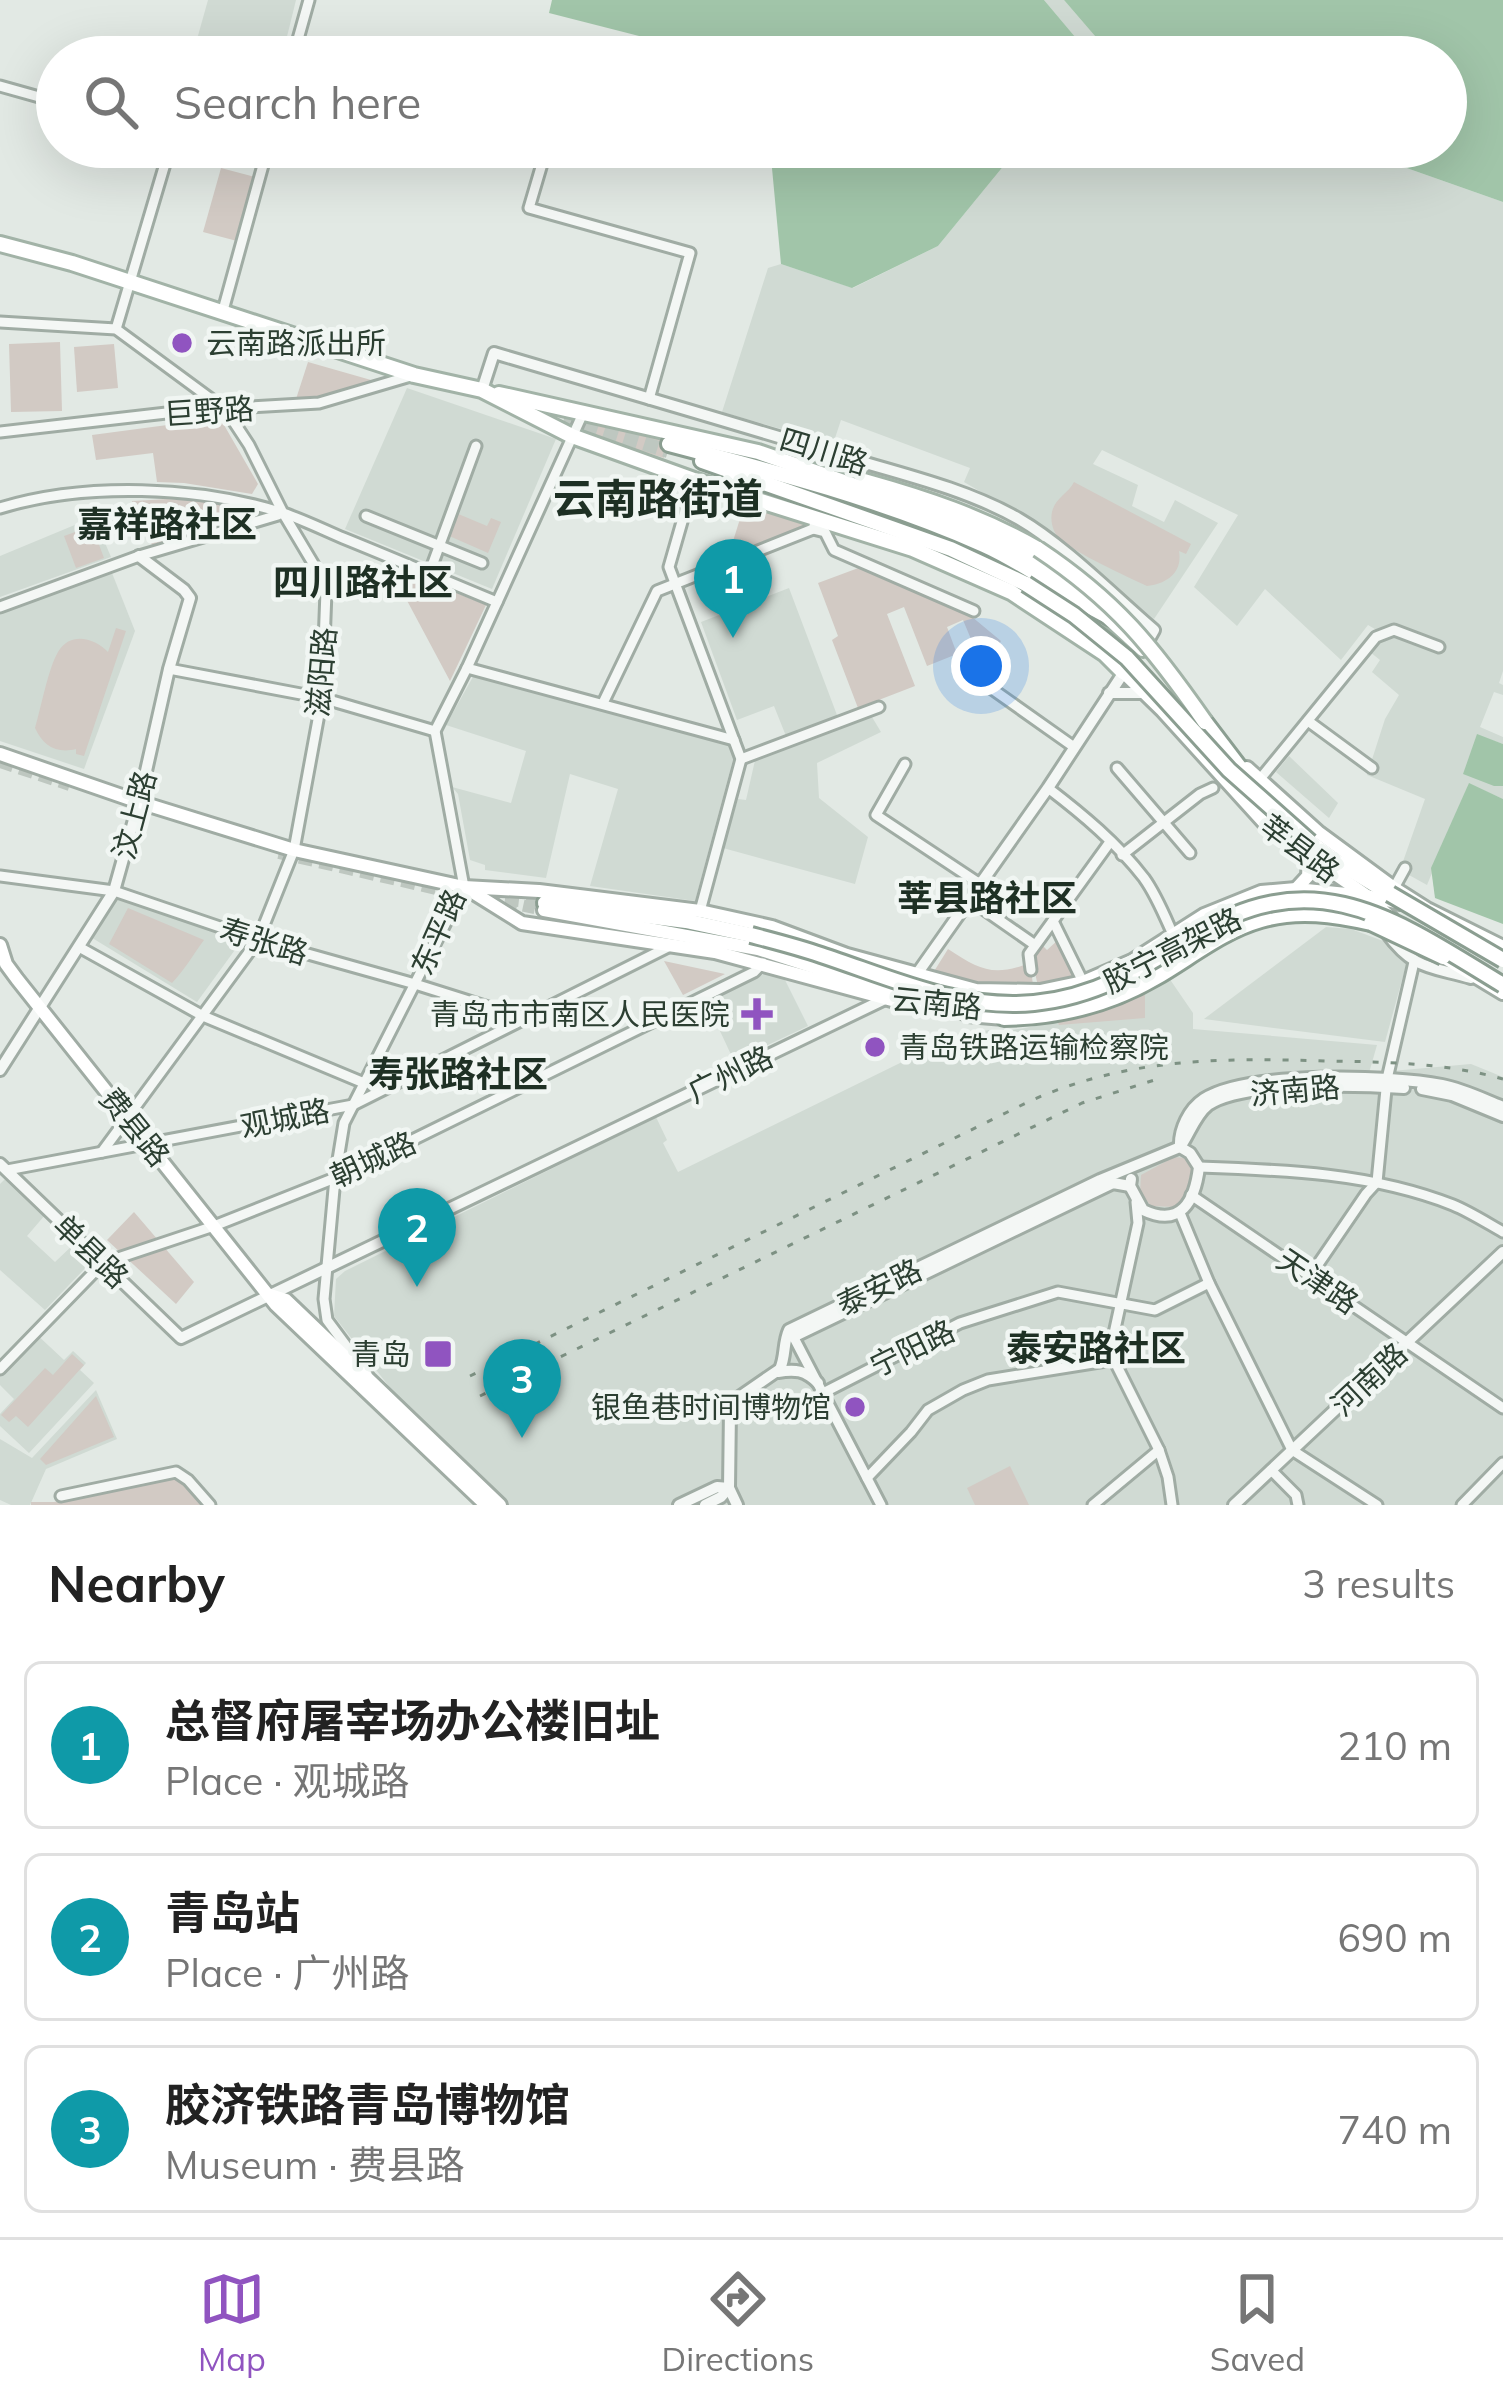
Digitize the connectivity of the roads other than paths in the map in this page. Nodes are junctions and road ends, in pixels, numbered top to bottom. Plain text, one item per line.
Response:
1 (309, 0) edge
2 (299, 36) edge
3 (0, 86) edge
4 (36, 96) edge
5 (164, 168) edge
6 (262, 168) edge
7 (541, 168) edge
8 (0, 244) edge
9 (131, 282) junction
10 (222, 314) junction
11 (0, 322) edge
12 (116, 329) junction
13 (414, 375) junction
14 (482, 390) junction
15 (649, 399) junction
16 (226, 410) junction
17 (584, 411) junction
18 (0, 432) edge
19 (572, 436) junction
20 (476, 446) dead end
21 (806, 470) junction
22 (694, 480) junction
23 (0, 508) edge
24 (283, 513) junction
25 (366, 515) dead end
26 (815, 523) junction
27 (440, 545) junction
28 (139, 556) junction
29 (482, 563) dead end
30 (429, 574) junction
31 (675, 584) junction
32 (497, 602) junction
33 (0, 607) edge
34 (974, 611) dead end
35 (1111, 618) junction
36 (1154, 630) joint
37 (1439, 647) dead end
38 (1143, 649) junction
39 (467, 668) junction
40 (170, 669) junction
41 (1123, 672) junction
42 (985, 684) dead end
43 (1144, 692) junction
44 (1109, 693) junction
45 (322, 698) junction
46 (603, 704) junction
47 (879, 707) dead end
48 (1308, 721) junction
49 (435, 731) junction
50 (735, 740) junction
51 (1074, 747) junction
52 (0, 754) edge
53 (741, 759) junction
54 (905, 764) dead end
55 (1117, 768) dead end
56 (1372, 768) dead end
57 (1260, 779) junction
58 (1048, 788) junction
59 (1213, 788) dead end
60 (140, 802) junction
61 (1164, 823) junction
62 (1110, 842) junction
63 (1310, 842) junction
64 (294, 850) junction
65 (1190, 854) dead end
66 (1123, 855) junction
67 (1309, 859) junction
68 (1405, 868) dead end
69 (0, 876) edge
70 (980, 884) junction
71 (464, 887) junction
72 (1296, 889) junction
73 (114, 891) junction
74 (1392, 891) junction
75 (1366, 896) junction
76 (969, 899) junction
77 (544, 906) joint
78 (1427, 909) junction
79 (700, 911) junction
80 (1370, 918) junction
81 (1053, 921) junction
82 (1403, 929) junction
83 (1173, 935) junction
84 (258, 940) junction
85 (0, 945) edge
86 (672, 945) junction
87 (1035, 945) junction
88 (79, 947) junction
89 (1181, 953) junction
90 (1503, 953) edge
91 (3, 962) edge
92 (1414, 962) junction
93 (763, 963) junction
94 (1031, 970) dead end
95 (914, 974) junction
96 (1483, 981) junction
97 (1084, 982) junction
98 (415, 984) junction
99 (1503, 988) edge
100 (890, 996) junction
101 (943, 1001) junction
102 (40, 1008) junction
103 (203, 1016) junction
104 (1004, 1018) joint
105 (526, 1019) junction
106 (0, 1070) edge
107 (364, 1083) junction
108 (1386, 1083) junction
109 (352, 1106) junction
110 (1503, 1112) edge
111 (128, 1118) junction
112 (150, 1144) junction
113 (1180, 1147) junction
114 (102, 1152) junction
115 (4, 1167) edge
116 (1137, 1167) junction
117 (1199, 1167) junction
118 (335, 1178) junction
119 (1377, 1182) junction
120 (1130, 1186) junction
121 (1191, 1195) junction
122 (1180, 1213) junction
123 (1149, 1214) junction
124 (1138, 1223) junction
125 (214, 1226) junction
126 (1503, 1232) edge
127 (1503, 1252) edge
128 (104, 1263) junction
129 (326, 1269) junction
130 (1310, 1276) junction
131 (1209, 1283) junction
132 (270, 1295) junction
133 (1120, 1304) junction
134 (791, 1333) junction
135 (181, 1338) joint
136 (1409, 1342) junction
137 (1112, 1360) junction
138 (0, 1369) edge
139 (776, 1372) junction
140 (373, 1384) junction
141 (820, 1388) junction
142 (1503, 1408) edge
143 (1159, 1450) junction
144 (1292, 1450) junction
145 (1503, 1462) edge
146 (1271, 1470) junction
147 (867, 1478) junction
148 (729, 1488) junction
149 (61, 1496) dead end
150 (210, 1505) edge
151 (486, 1505) edge
152 (500, 1505) edge
153 (679, 1505) edge
154 (705, 1505) edge
155 (736, 1505) edge
156 (881, 1505) edge
157 (1093, 1505) edge
158 (1172, 1505) edge
159 (1234, 1505) edge
160 (1298, 1505) edge
161 (1377, 1505) edge
162 (1462, 1505) edge

1 - 2 street
3 - 4 street
5 - 9 street
6 - 10 street
7 - 15 street
8 - 9 main road
9 - 10 main road
9 - 12 street
10 - 13 main road
11 - 12 street
12 - 16 street, 滋阳路
13 - 14 main road
13 - 16 street, 巨野路
14 - 15 street, 四川路
14 - 17 main road, 四川路
14 - 19 main road
15 - 36 street, 四川路
16 - 18 street, 巨野路
16 - 24 street, 滋阳路
17 - 19 street
17 - 21 main road, 四川路
19 - 22 main road
19 - 32 street
20 - 27 street
21 - 35 main road, 四川路
21 - 63 main road, bridge
22 - 26 main road
22 - 31 street
23 - 24 street
24 - 28 street
24 - 30 street
24 - 45 street, 滋阳路
25 - 27 street
26 - 31 street
26 - 34 street
26 - 41 main road
27 - 29 street
27 - 30 street
28 - 33 street
28 - 40 street, 汶上路
30 - 32 street
31 - 46 street
31 - 50 street
32 - 39 street
35 - 38 main road, 四川路
35 - 63 main road, bridge
36 - 38 street, 广州路
37 - 48 street
38 - 41 street, 广州路
38 - 57 main road, 莘县路
39 - 46 street
39 - 49 street
40 - 45 street
40 - 60 street, 汶上路
41 - 43 main road, 莘县路
41 - 44 street, 广州路
42 - 51 street
43 - 44 street
43 - 67 main road, 莘县路
44 - 51 street, 广州路
45 - 49 street
45 - 64 street, 滋阳路
46 - 50 street
47 - 53 street
48 - 56 street
48 - 57 street
49 - 71 street, 东平路
50 - 53 street
51 - 58 street, 广州路
52 - 60 main road, 云南路
53 - 79 street
54 - 70 street
55 - 61 street
57 - 74 main road, 莘县路
58 - 62 street
58 - 70 street, 广州路
59 - 61 street
60 - 64 main road, 云南路
60 - 73 street, 汶上路
61 - 65 street
61 - 66 street
62 - 66 street
62 - 81 street
63 - 74 main road
64 - 71 main road, 云南路
64 - 84 street, 滋阳路
66 - 83 street
67 - 72 main road
67 - 75 main road, 莘县路
68 - 74 street
69 - 73 street, 寿张路
70 - 76 street, 广州路
71 - 79 main road, 云南路
71 - 86 main road, 云南路
71 - 98 street, 东平路
72 - 75 main road, 云南路
72 - 83 main road, 云南路
73 - 84 street, 寿张路
73 - 88 street, 汶上路
74 - 78 main road, 莘县路
74 - 90 main road, bridge
75 - 78 main road
75 - 82 main road, 莘县路
76 - 87 street
76 - 95 street, 广州路
77 - 99 main road, 胶宁高架路, bridge
77 - 100 main road
78 - 90 main road, 莘县路
79 - 95 main road, 云南路
80 - 82 main road, 云南路
80 - 89 main road, 云南路
80 - 92 street
81 - 87 street
81 - 97 street
82 - 96 main road, 莘县路
83 - 89 street
83 - 97 main road, 云南路
84 - 98 street, 寿张路
84 - 103 street, 滋阳路
85 - 91 main road
86 - 93 main road, 云南路
86 - 105 street, 观城路
87 - 94 street
88 - 102 street, 汶上路
88 - 103 street
89 - 101 main road, 云南路
91 - 102 main road, 费县路
92 - 96 street
92 - 108 street
93 - 100 main road, 云南路
93 - 118 street, 朝城路
95 - 97 main road, 云南路
95 - 100 street, 广州路
96 - 99 main road, 莘县路
98 - 105 street, 寿张路
98 - 107 street, 东平路
99 - 104 main road, bridge
100 - 101 main road
100 - 129 street, 广州路
101 - 104 main road
102 - 106 street, 汶上路
102 - 111 main road, 费县路
103 - 107 street
103 - 111 street, 滋阳路
105 - 109 street, 观城路
107 - 109 street, 东平路
108 - 110 street, 济南路
108 - 113 street, 济南路
108 - 119 street
109 - 112 street, 观城路
109 - 118 street, 东平路
111 - 112 main road, 费县路
111 - 114 street, 滋阳路
112 - 114 street, 观城路
112 - 125 main road, 费县路
113 - 116 street
113 - 117 street
114 - 115 street, 观城路
115 - 128 street, 单县路
116 - 120 street
116 - 134 street, 泰安路
117 - 119 street
117 - 121 street
118 - 125 street, 朝城路
118 - 129 street, 东平路
119 - 126 street
119 - 130 street
120 - 123 street
120 - 124 street
120 - 134 street, 泰安路
121 - 122 street
121 - 130 street, 天津路
122 - 123 street
122 - 131 street
123 - 124 street
124 - 133 street
125 - 128 street, 朝城路
125 - 132 main road, 费县路
127 - 136 street, 河南路
128 - 135 street, 单县路
128 - 138 street, 朝城路
129 - 132 street, 广州路
129 - 140 street, 东平路
130 - 136 street, 天津路
131 - 133 street, 宁阳路
131 - 144 street
132 - 135 street, 广州路
132 - 140 main road, 费县路
132 - 151 main road, 费县路
133 - 137 street
133 - 141 street, 宁阳路
134 - 139 street
134 - 141 street
136 - 142 street, 天津路
136 - 144 street, 河南路
137 - 143 street
137 - 147 street
139 - 141 street
139 - 148 street
140 - 152 main road, 费县路
141 - 147 street
143 - 157 street
143 - 158 street
144 - 146 street, 河南路
144 - 161 street
145 - 162 street
146 - 159 street, 河南路
146 - 160 street
147 - 156 street
148 - 153 street
148 - 154 street
148 - 155 street
149 - 150 street

